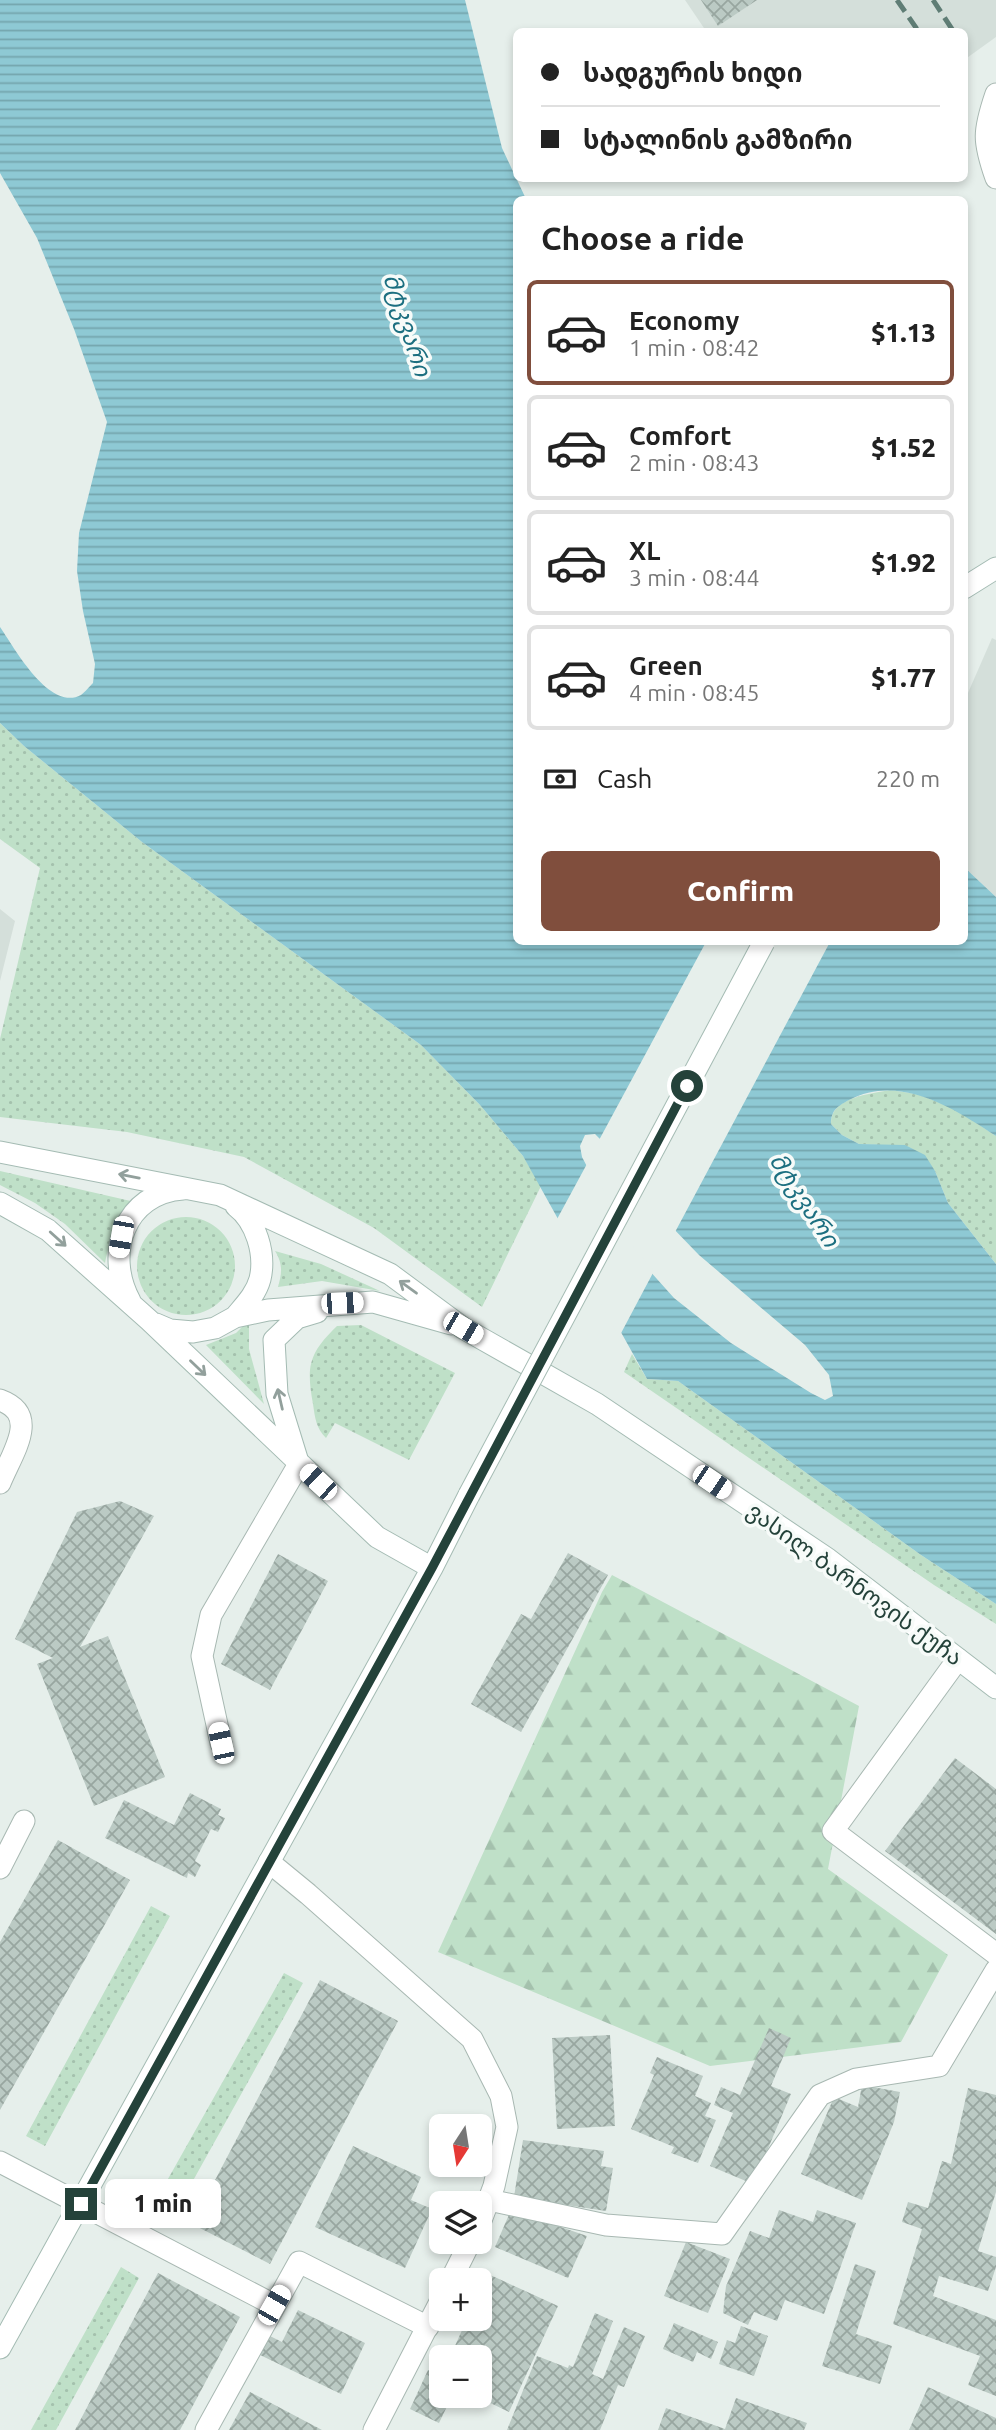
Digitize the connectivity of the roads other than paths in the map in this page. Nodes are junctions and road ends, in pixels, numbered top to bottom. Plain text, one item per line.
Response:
1 (996, 94) edge
2 (996, 178) edge
3 (996, 568) edge
4 (968, 586) edge
5 (762, 945) edge
6 (0, 1152) edge
7 (196, 1189) junction
8 (220, 1195) junction
9 (0, 1203) edge
10 (260, 1278) junction
11 (342, 1303) junction
12 (132, 1305) junction
13 (268, 1310) junction
14 (235, 1317) junction
15 (149, 1320) junction
16 (463, 1328) junction
17 (274, 1340) junction
18 (0, 1400) edge
19 (299, 1464) junction
20 (0, 1483) edge
21 (432, 1568) junction
22 (958, 1659) junction
23 (996, 1688) edge
24 (221, 1743) dead end
25 (24, 1821) dead end
26 (269, 1862) junction
27 (0, 1868) edge
28 (996, 1954) edge
29 (996, 1970) edge
30 (0, 2162) edge
31 (491, 2191) edge
32 (492, 2201) edge
33 (81, 2204) junction
34 (274, 2305) junction
35 (428, 2327) joint
36 (0, 2348) edge
37 (206, 2430) edge
38 (374, 2430) edge

1 - 2 street
3 - 4 street
5 - 21 street, bridge
7 -> 6 street, ვასილ ბარნოვის ქუჩა
7 - 8 street, ვასილ ბარნოვის ქუჩა
7 - 12 street
8 - 10 street
16 -> 8 street, ვასილ ბარნოვის ქუჩა
9 -> 12 street
10 - 13 street
10 - 14 street
11 - 13 street
11 - 16 street, ვასილ ბარნოვის ქუჩა
11 - 17 street
12 - 15 street
13 - 14 street
13 - 17 street
14 - 15 street
15 -> 19 street
16 - 22 street, ვასილ ბარნოვის ქუჩა
19 -> 17 street
18 - 20 street
19 - 21 street
19 - 24 street
21 - 26 street
22 - 23 street, ვასილ ბარნოვის ქუჩა
22 - 28 street
25 - 27 street
26 - 31 street
26 - 33 street
29 - 32 street
30 - 33 street
33 - 34 street
33 - 36 street
34 - 35 street
34 - 37 street
35 - 38 street

